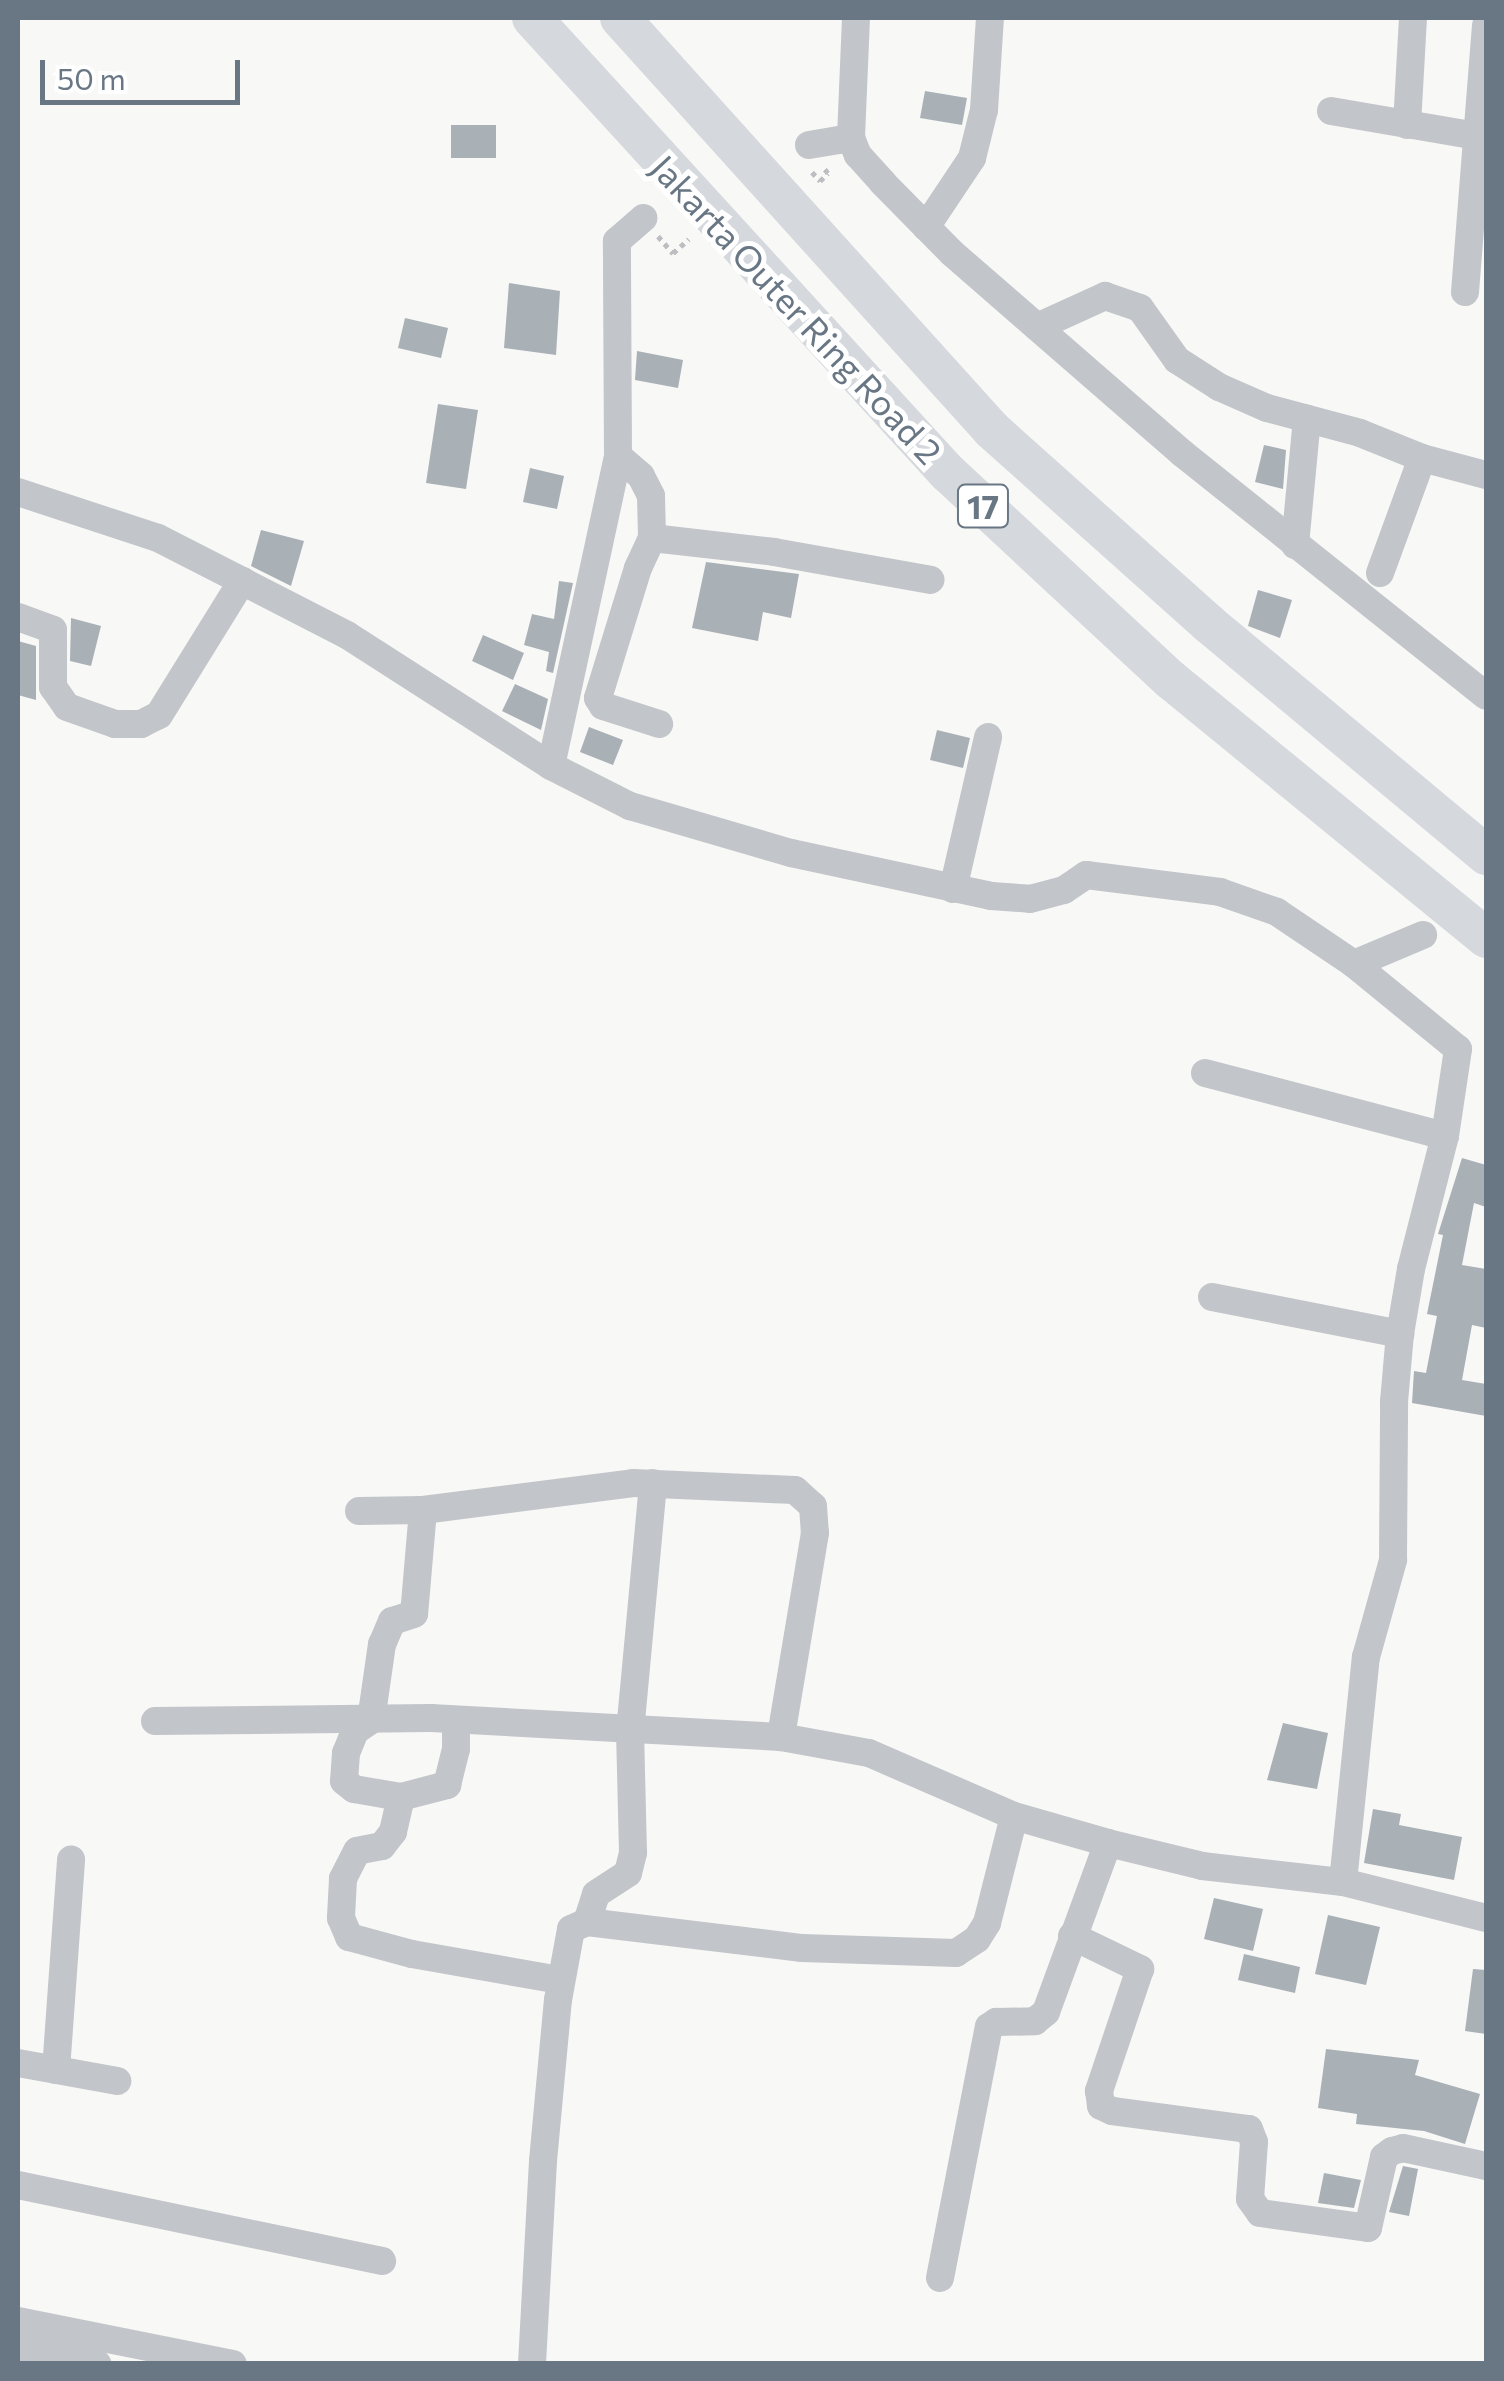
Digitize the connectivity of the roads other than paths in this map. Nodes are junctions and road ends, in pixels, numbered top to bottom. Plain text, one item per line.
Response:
1 (532, 18) edge
2 (620, 18) edge
3 (856, 18) edge
4 (990, 18) edge
5 (1412, 18) edge
6 (1486, 26) edge
7 (1330, 111) dead end
8 (1408, 125) junction
9 (1477, 136) junction
10 (851, 138) junction
11 (809, 144) dead end
12 (643, 218) dead end
13 (926, 227) junction
14 (1466, 292) dead end
15 (1037, 327) junction
16 (1307, 419) junction
17 (618, 456) junction
18 (1422, 458) junction
19 (1486, 475) edge
20 (18, 492) edge
21 (652, 538) junction
22 (1295, 544) junction
23 (1380, 573) dead end
24 (931, 580) dead end
25 (242, 581) junction
26 (18, 617) edge
27 (1486, 696) edge
28 (659, 724) dead end
29 (988, 738) dead end
30 (551, 766) junction
31 (1486, 855) edge
32 (953, 889) junction
33 (1422, 935) dead end
34 (1486, 938) edge
35 (1354, 964) junction
36 (1205, 1073) dead end
37 (1445, 1136) junction
38 (1212, 1297) dead end
39 (1400, 1334) junction
40 (653, 1484) junction
41 (423, 1510) junction
42 (359, 1511) dead end
43 (371, 1720) junction
44 (456, 1720) junction
45 (155, 1721) dead end
46 (630, 1732) junction
47 (781, 1736) junction
48 (401, 1797) junction
49 (1014, 1816) junction
50 (1108, 1843) junction
51 (71, 1860) dead end
52 (1343, 1882) junction
53 (1486, 1918) edge
54 (587, 1922) junction
55 (1072, 1936) junction
56 (560, 1980) junction
57 (18, 2063) edge
58 (56, 2070) junction
59 (117, 2081) dead end
60 (1486, 2166) edge
61 (18, 2185) edge
62 (382, 2261) dead end
63 (940, 2278) dead end
64 (18, 2321) edge
65 (18, 2348) edge
66 (56, 2360) edge
67 (97, 2364) edge
68 (232, 2364) edge
69 (532, 2364) edge

1 - 34 highway, Jakarta Outer Ring Road 2 / 17
2 - 31 highway, Jakarta Outer Ring Road 2 / 17
3 - 10 street
4 - 13 street
5 - 8 street
6 - 9 street
7 - 8 street
8 - 9 street
9 - 14 street
10 - 11 street
10 - 13 street
12 - 17 street
13 - 15 street
15 - 16 street
15 - 22 street
16 - 18 street
16 - 22 street
17 - 21 street
17 - 30 street
18 - 19 street
18 - 23 street
20 - 25 street
21 - 24 street
21 - 28 street
22 - 27 street
25 - 26 street
25 - 30 street
29 - 32 street
30 - 32 street
32 - 35 street
33 - 35 street
35 - 37 street
36 - 37 street
37 - 39 street
38 - 39 street
39 - 52 street
40 - 41 street
40 - 46 street
40 - 47 street
41 - 42 street
41 - 43 street
43 - 44 street
43 - 45 street
43 - 48 street
44 - 46 street
44 - 48 street
46 - 47 street
46 - 54 street
47 - 49 street
48 - 56 street
49 - 50 street
49 - 54 street
50 - 52 street
50 - 55 street
51 - 58 street
52 - 53 street
54 - 56 street
55 - 60 street
55 - 63 street
56 - 69 street
57 - 58 street
58 - 59 street
61 - 62 street
64 - 68 street
65 - 66 street
66 - 67 street

